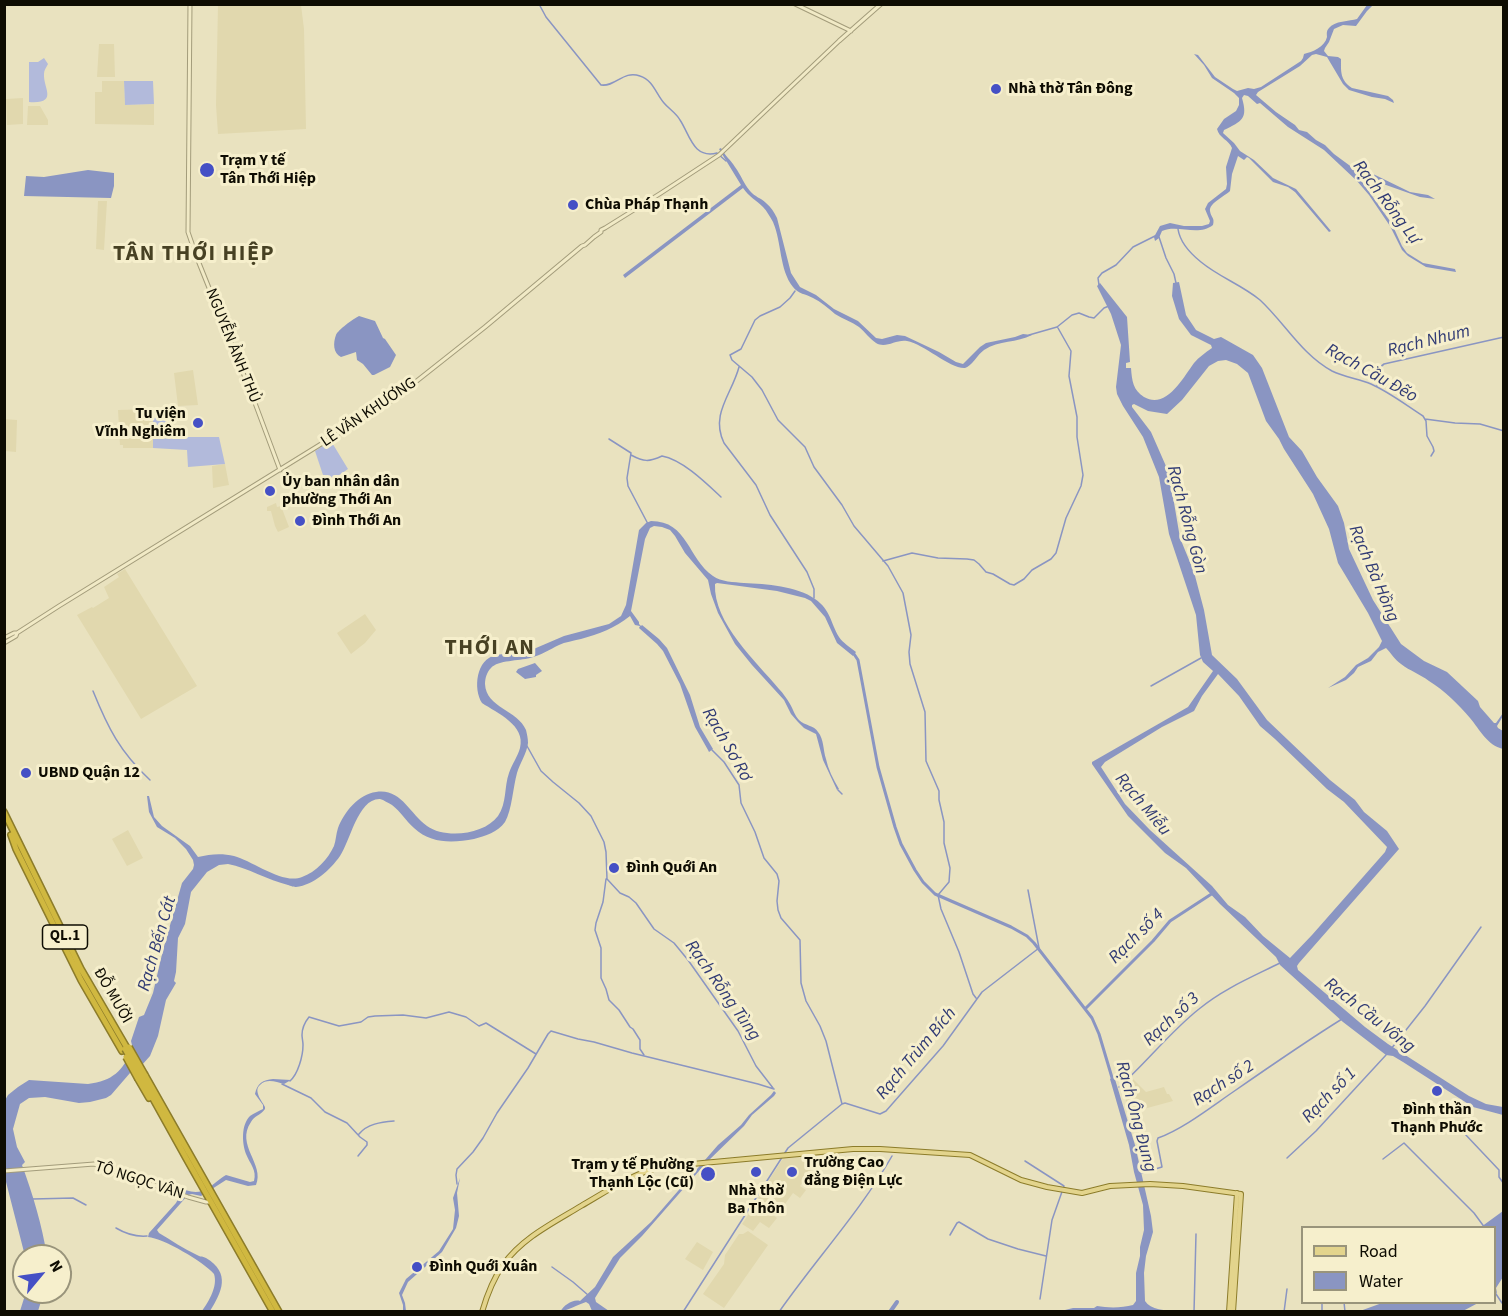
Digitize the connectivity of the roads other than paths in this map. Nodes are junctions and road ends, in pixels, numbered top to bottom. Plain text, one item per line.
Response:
1 (190, 4) edge
2 (795, 4) edge
3 (881, 4) edge
4 (851, 31) junction
5 (280, 471) junction
6 (18, 633) junction
7 (4, 638) edge
8 (4, 643) edge
9 (4, 812) edge
10 (9, 823) edge
11 (125, 1048) junction
12 (142, 1077) junction
13 (155, 1094) junction
14 (150, 1100) junction
15 (173, 1137) junction
16 (4, 1171) edge
17 (206, 1192) junction
18 (210, 1202) junction
19 (225, 1221) junction
20 (275, 1311) edge
21 (482, 1311) edge
22 (1231, 1311) edge

1 - 5 main road, NGUYỄN ẢNH THỦ
2 - 4 main road
3 - 4 main road
4 - 5 main road, LÊ VĂN KHƯƠNG
5 - 6 main road, LÊ VĂN KHƯƠNG
6 - 7 main road, LÊ VĂN KHƯƠNG
6 - 8 main road, LÊ VĂN KHƯƠNG
9 - 10 highway, ĐỖ MƯỜI / QL.1
10 - 11 highway, ĐỖ MƯỜI / QL.1
10 - 11 highway, ĐỖ MƯỜI / QL.1
11 - 12 highway, QL.1, bridge
12 - 13 highway, QL.1
12 - 14 highway, QL.1
12 - 15 highway, QL.1
12 - 17 highway, QL.1
13 - 14 highway
13 - 17 highway, QL.1
14 - 15 highway, QL.1
15 - 17 highway, QL.1
16 - 18 main road, TÔ NGỌC VÂN
17 - 18 highway, QL.1
17 - 19 highway, QL.1
18 - 19 highway, QL.1
19 - 20 highway, QL.1
21 - 22 main road

